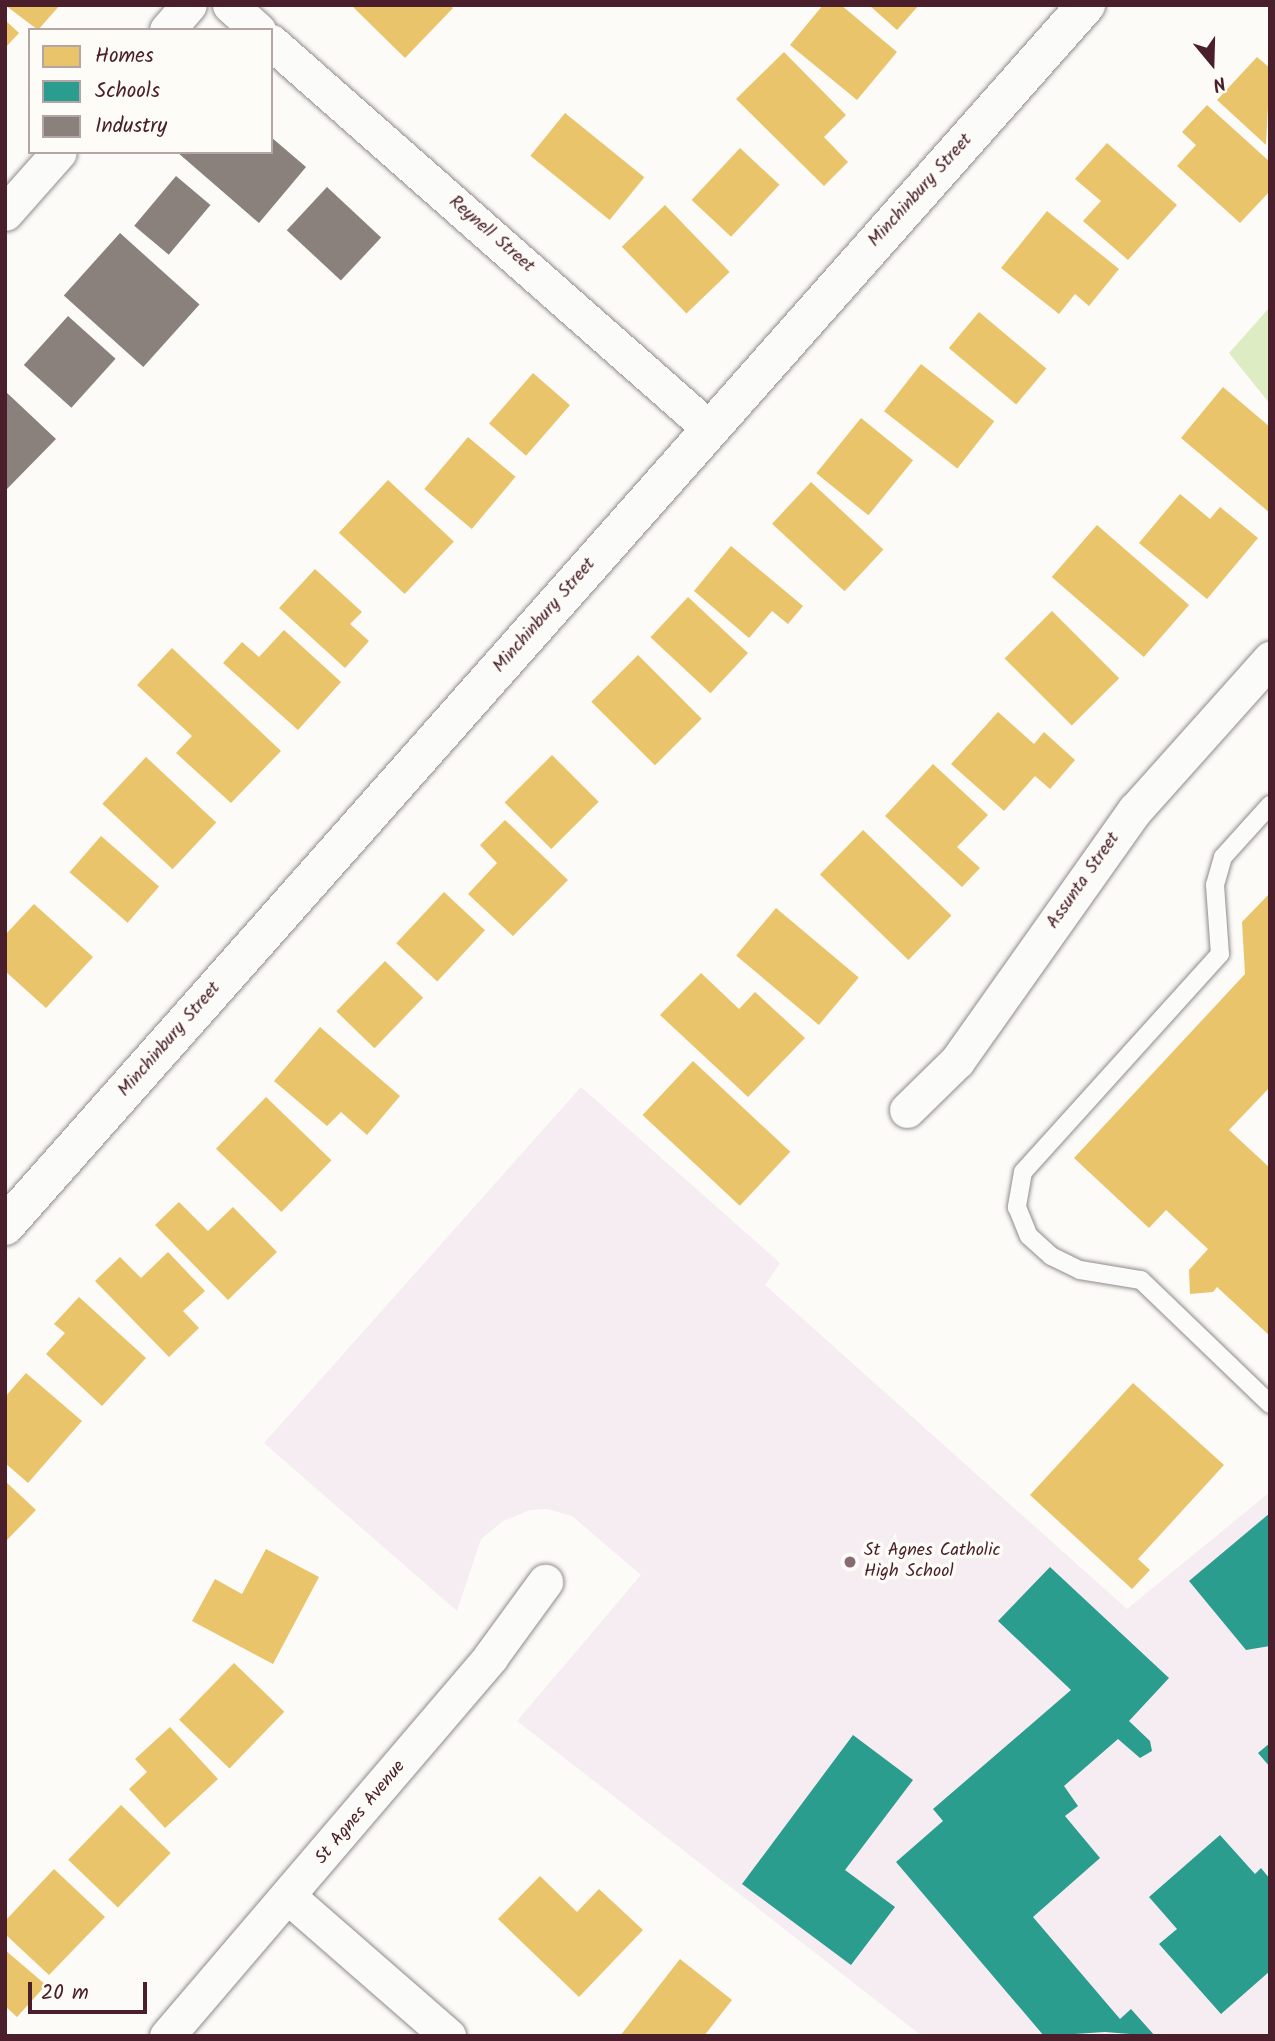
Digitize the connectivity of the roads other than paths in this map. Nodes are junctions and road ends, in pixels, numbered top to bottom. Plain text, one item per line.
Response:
1 (189, 5) edge
2 (230, 5) edge
3 (1086, 5) edge
4 (169, 28) edge
5 (256, 28) edge
6 (273, 44) edge
7 (57, 154) edge
8 (5, 213) edge
9 (710, 429) junction
10 (1270, 659) edge
11 (1270, 806) edge
12 (907, 1110) dead end
13 (5, 1226) edge
14 (1270, 1404) edge
15 (545, 1582) dead end
16 (290, 1898) junction
17 (167, 2036) edge
18 (448, 2036) edge

1 - 4 street
2 - 5 street
3 - 9 street, Minchinbury Street
6 - 9 street, Reynell Street
7 - 8 street
9 - 13 street, Minchinbury Street
10 - 12 street, Assunta Street
11 - 14 lane
15 - 16 street, St Agnes Avenue
16 - 17 street, St Agnes Avenue
16 - 18 street

